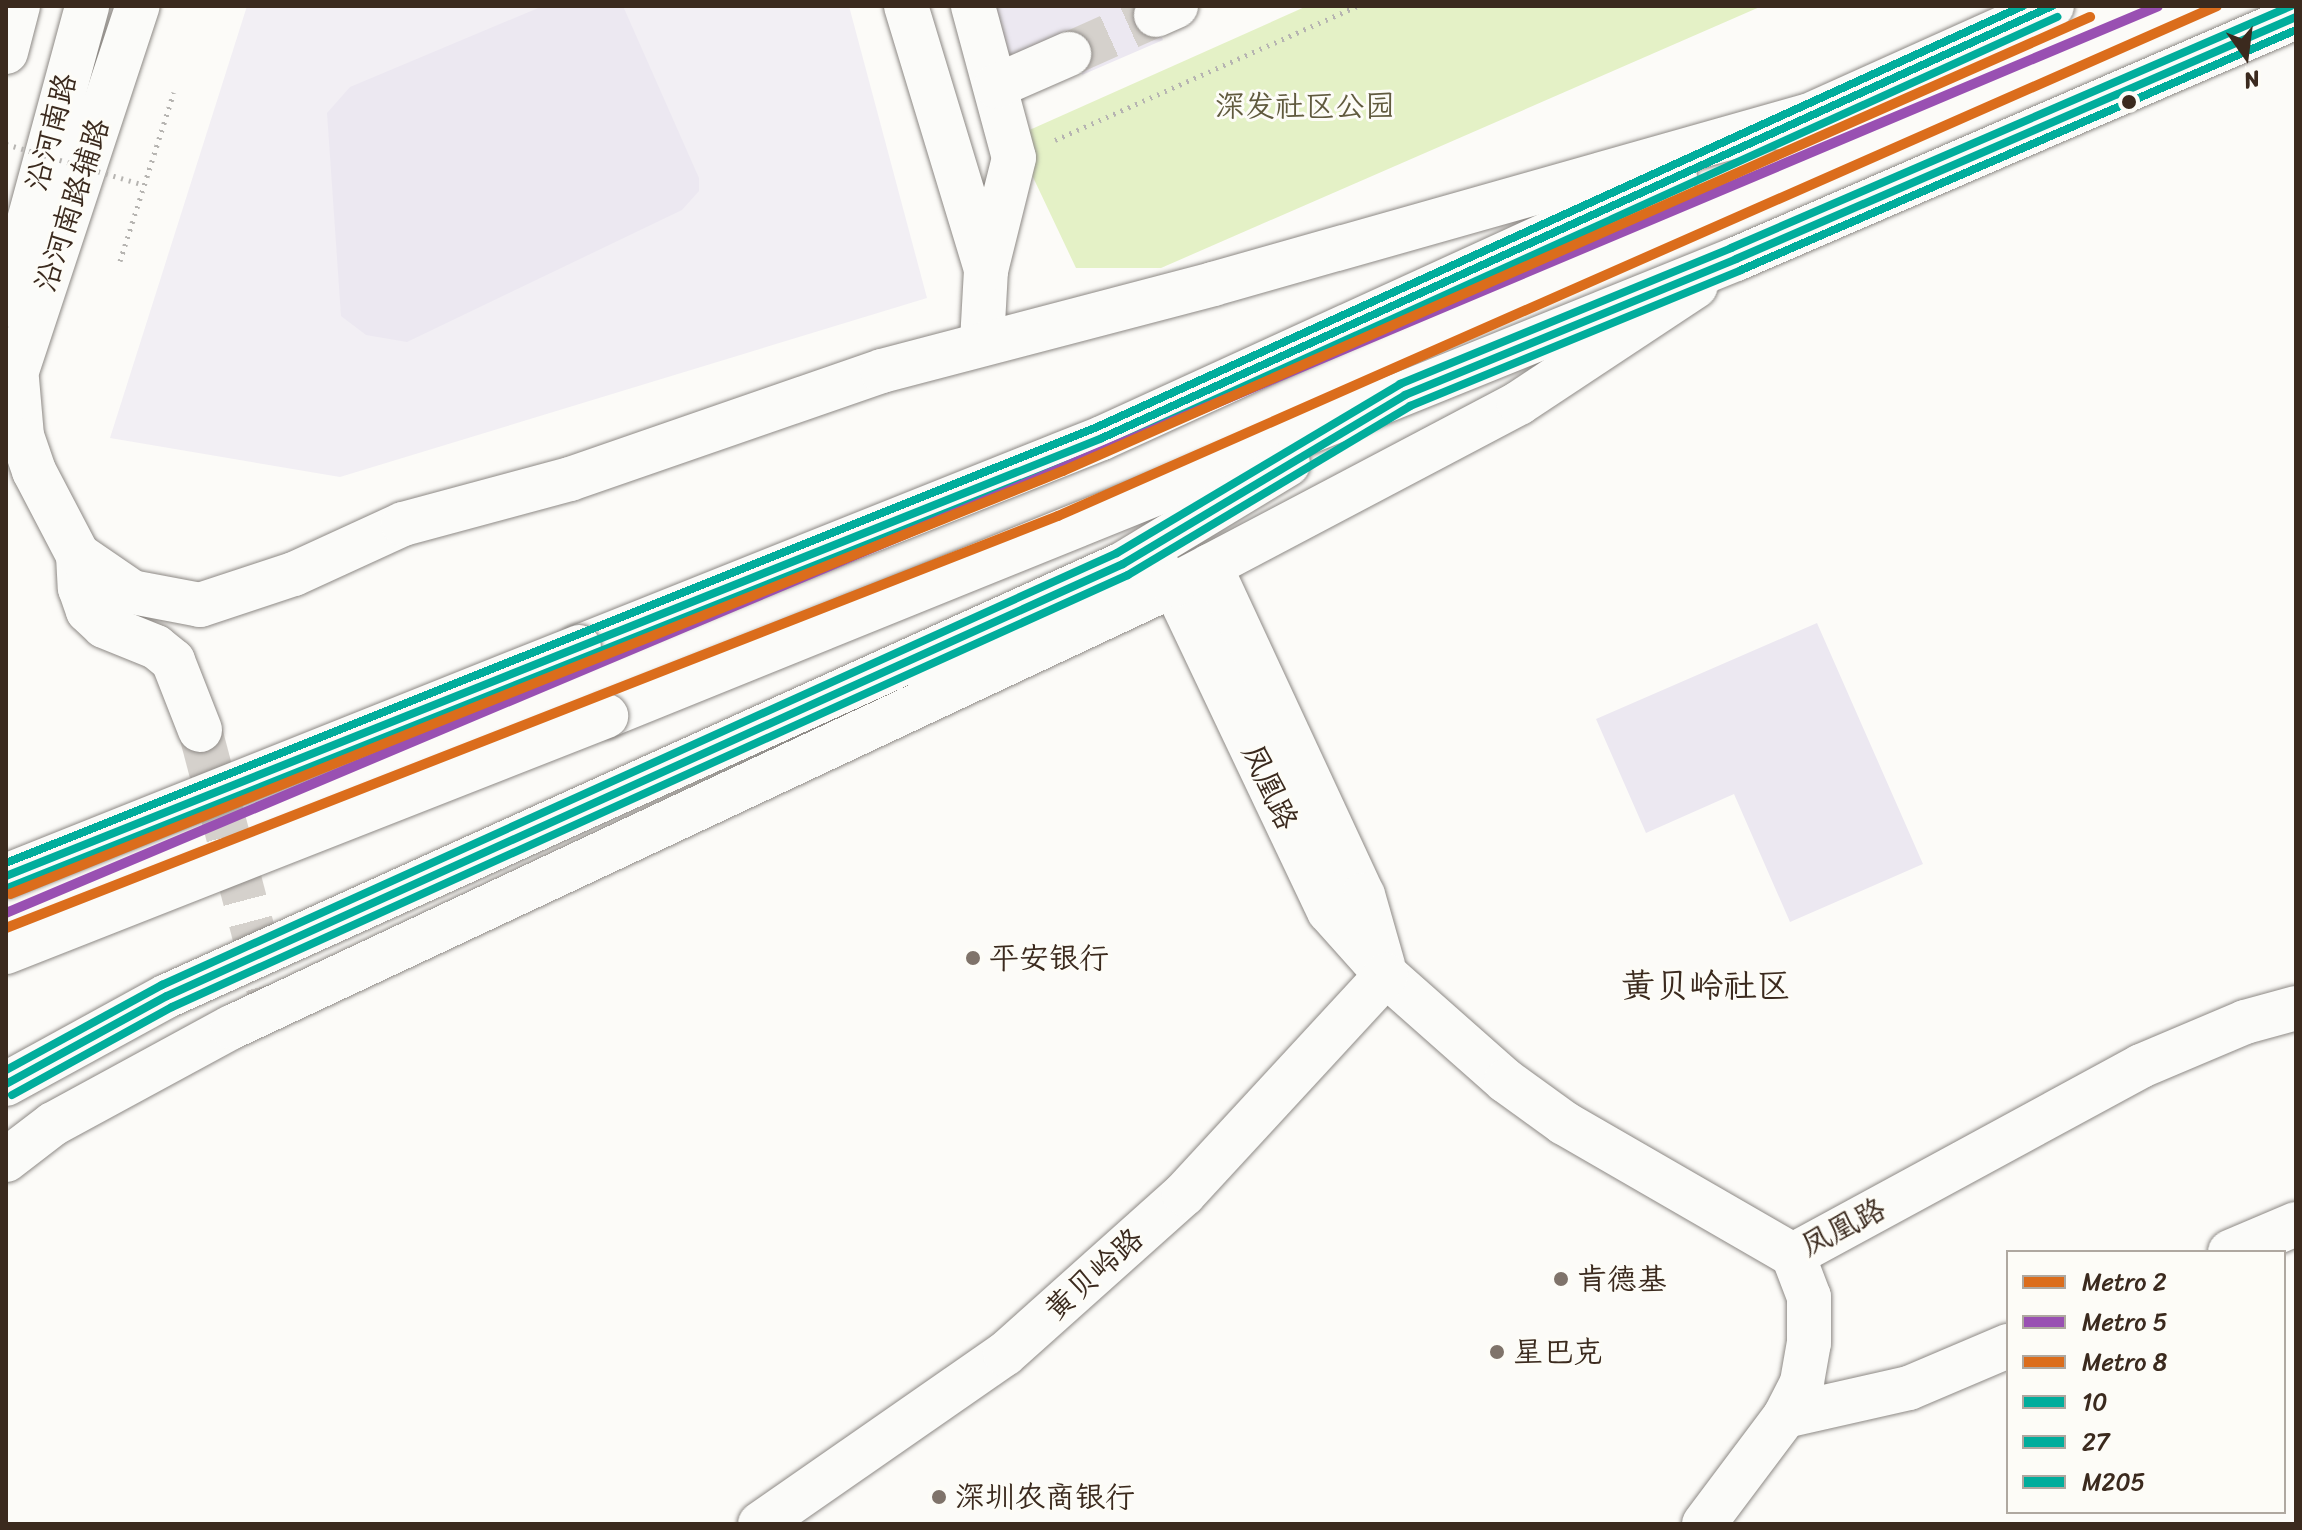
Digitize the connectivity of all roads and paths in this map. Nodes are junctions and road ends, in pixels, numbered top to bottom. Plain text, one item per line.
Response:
1 (18, 6) edge
2 (87, 6) edge
3 (138, 6) edge
4 (906, 6) edge
5 (973, 6) edge
6 (1358, 6) edge
7 (2052, 6) edge
8 (2296, 17) edge
9 (6, 52) edge
10 (1069, 54) tunnel mouth
11 (996, 86) junction
12 (174, 92) dead end
13 (1806, 116) junction
14 (6, 144) edge
15 (1014, 158) junction
16 (144, 185) junction
17 (1736, 259) junction
18 (120, 261) dead end
19 (986, 270) junction
20 (6, 305) edge
21 (982, 342) junction
22 (12, 392) edge
23 (1405, 395) junction
24 (78, 555) junction
25 (1123, 564) junction
26 (1192, 576) junction
27 (200, 730) tunnel mouth
28 (6, 876) edge
29 (6, 952) edge
30 (1386, 975) junction
31 (2296, 1008) edge
32 (6, 1084) edge
33 (6, 1160) edge
34 (2296, 1224) edge
35 (2235, 1250) edge
36 (1793, 1255) junction
37 (2006, 1347) edge
38 (1785, 1416) junction
39 (760, 1524) edge
40 (1704, 1524) edge

1 - 9 main road
2 - 20 main road, 沿河南路
3 - 22 main road, 沿河南路辅路
4 - 19 main road
5 - 11 main road
6 - 15 path
7 - 13 main road
8 - 17 main road
10 - 11 main road
11 - 15 main road
12 - 16 path
13 - 21 main road
13 - 28 main road, bridge
14 - 16 path, bridge
15 - 19 main road
16 - 18 path
17 - 23 main road
17 - 26 main road
19 - 21 main road
21 - 24 main road
22 - 24 main road
23 - 25 main road
23 - 29 main road, bridge
24 - 27 main road
25 - 26 main road
25 - 32 main road
26 - 30 main road, 凤凰路
26 - 33 main road
30 - 36 main road, 凤凰路
30 - 39 main road, 黄贝岭路
31 - 36 main road, 凤凰路
34 - 35 main road
36 - 38 main road
37 - 38 main road
38 - 40 main road

